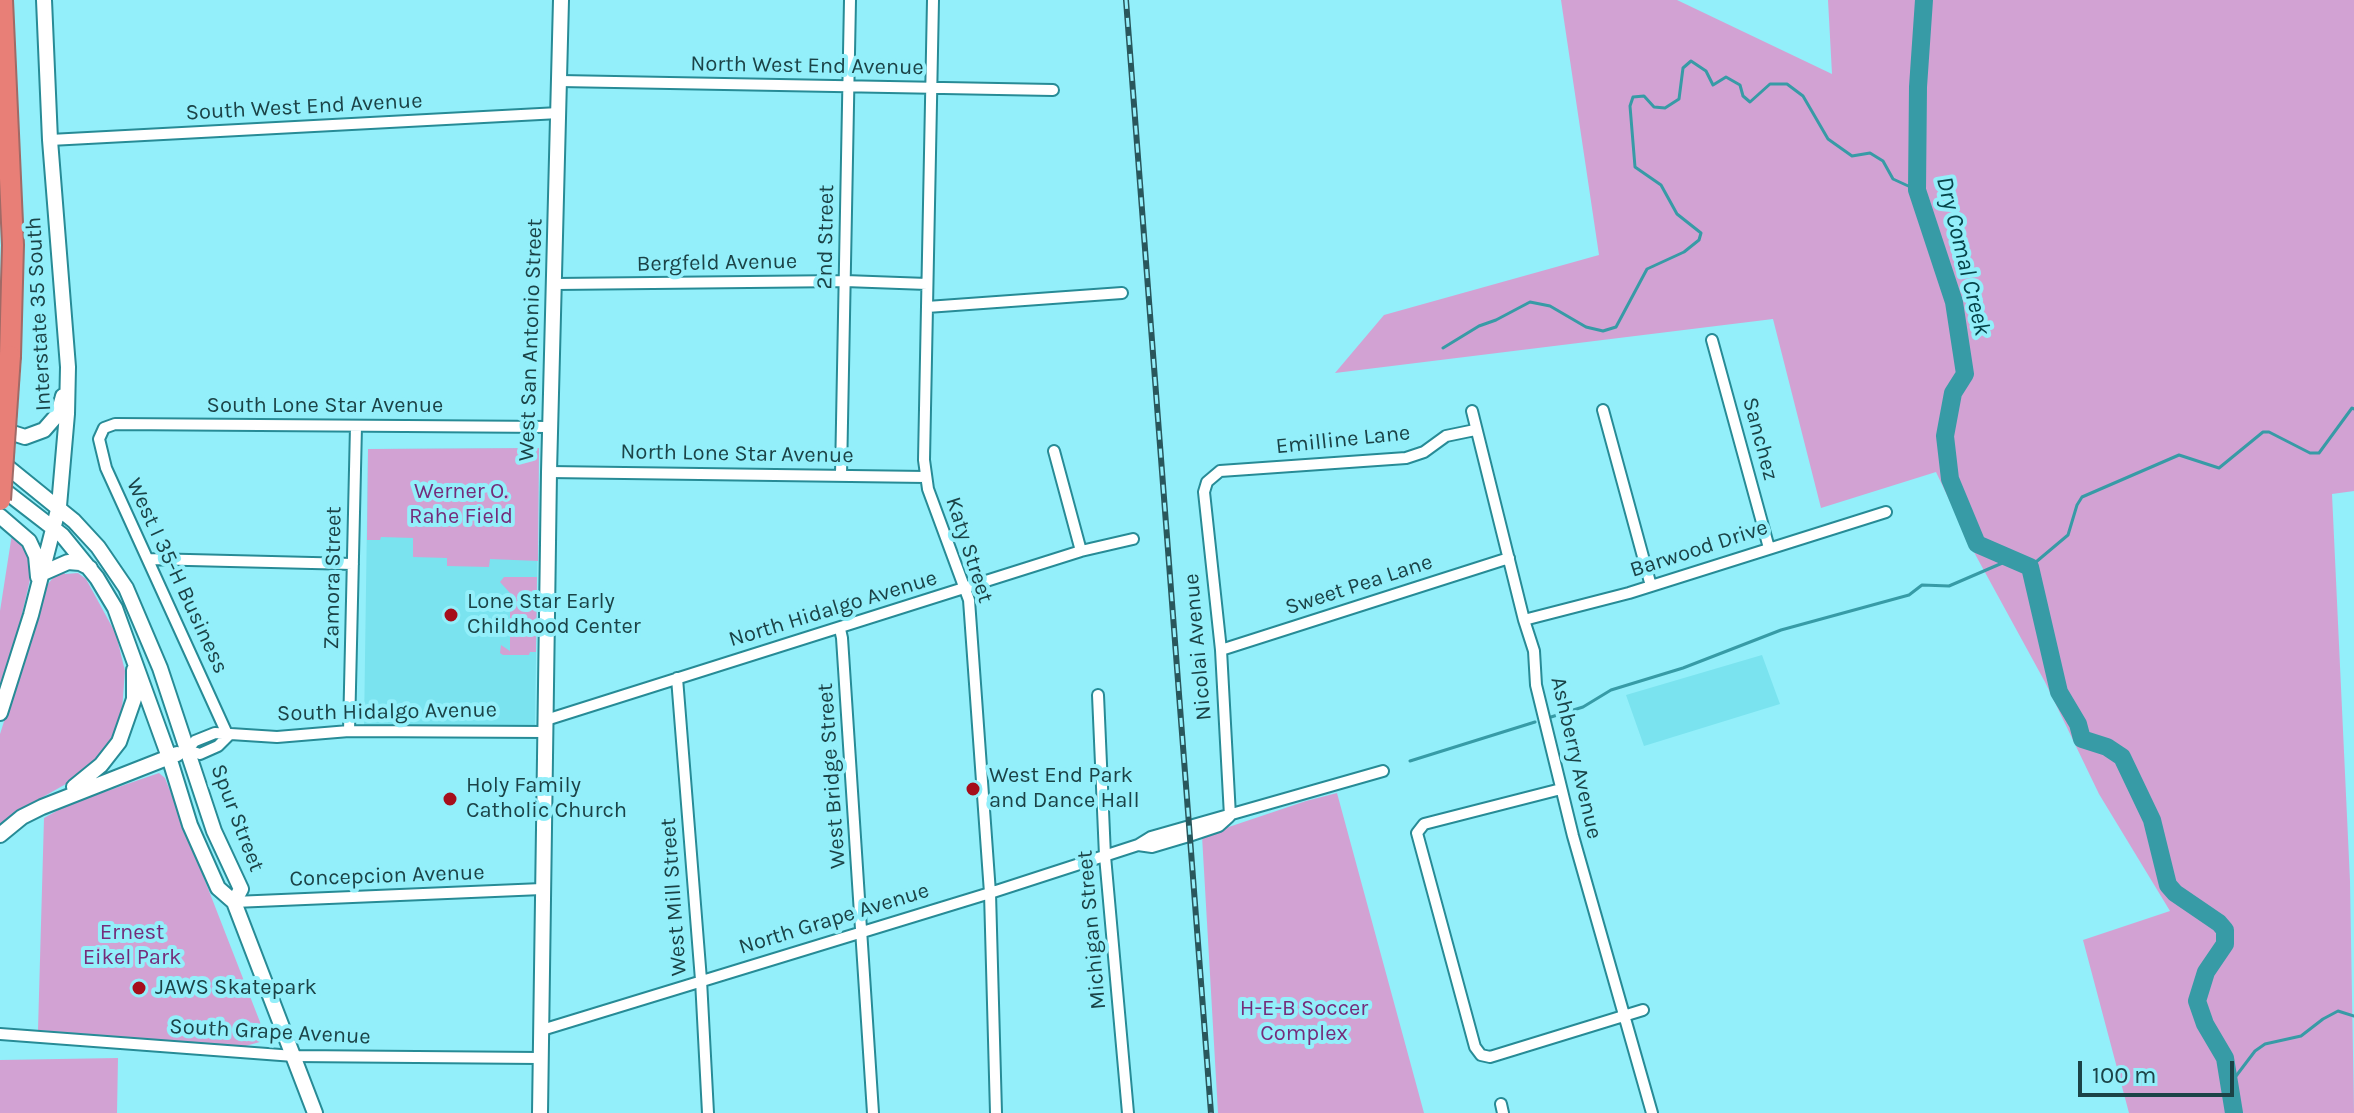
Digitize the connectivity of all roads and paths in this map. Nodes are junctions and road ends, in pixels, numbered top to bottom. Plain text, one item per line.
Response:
1 (2, 0) edge
2 (44, 0) edge
3 (561, 0) edge
4 (850, 0) edge
5 (933, 0) edge
6 (560, 81) junction
7 (849, 87) junction
8 (932, 88) junction
9 (1053, 90) dead end
10 (559, 113) junction
11 (50, 140) junction
12 (845, 281) junction
13 (556, 284) junction
14 (927, 284) junction
15 (1122, 293) dead end
16 (927, 307) junction
17 (1712, 340) dead end
18 (68, 367) junction
19 (1603, 410) dead end
20 (1472, 411) dead end
21 (356, 426) junction
22 (550, 427) junction
23 (0, 429) edge
24 (102, 430) joint
25 (1475, 430) junction
26 (1054, 451) dead end
27 (0, 461) edge
28 (549, 472) junction
29 (841, 475) junction
30 (926, 477) junction
31 (1211, 477) joint
32 (0, 487) edge
33 (0, 500) edge
34 (59, 506) junction
35 (1886, 512) dead end
36 (0, 516) edge
37 (54, 529) junction
38 (1133, 539) dead end
39 (1769, 548) junction
40 (1081, 551) junction
41 (1509, 558) junction
42 (148, 559) junction
43 (353, 564) junction
44 (90, 568) junction
45 (43, 573) junction
46 (1651, 586) junction
47 (965, 588) junction
48 (38, 590) junction
49 (1524, 620) junction
50 (840, 629) junction
51 (128, 638) junction
52 (1221, 650) junction
53 (677, 678) junction
54 (1098, 695) dead end
55 (0, 713) edge
56 (546, 726) junction
57 (349, 731) junction
58 (228, 736) junction
59 (187, 750) junction
60 (169, 757) junction
61 (1383, 771) dead end
62 (1561, 789) junction
63 (58, 800) junction
64 (1230, 816) junction
65 (0, 835) edge
66 (1105, 856) junction
67 (542, 889) junction
68 (990, 893) junction
69 (234, 902) junction
70 (862, 931) junction
71 (701, 980) junction
72 (1643, 1010) dead end
73 (1626, 1013) junction
74 (542, 1030) junction
75 (0, 1034) edge
76 (294, 1056) junction
77 (539, 1058) junction
78 (315, 1113) edge
79 (540, 1113) edge
80 (708, 1113) edge
81 (873, 1113) edge
82 (996, 1113) edge
83 (1128, 1113) edge
84 (1652, 1113) edge

1 - 33 highway, bridge
2 - 11 main road, Interstate 35 South
3 - 6 main road, West San Antonio Street
4 - 7 street, 2nd Street
5 - 8 street, Katy Street
6 - 7 street, North West End Avenue
6 - 10 main road, West San Antonio Street
7 - 8 street, North West End Avenue
7 - 12 street, 2nd Street
8 - 9 street, North West End Avenue
8 - 14 street, Katy Street
10 - 11 street, South West End Avenue
10 - 13 main road, West San Antonio Street
11 - 18 main road, Interstate 35 South
12 - 13 street, Bergfeld Avenue
12 - 14 street, Bergfeld Avenue
12 - 29 street, 2nd Street
13 - 22 main road, West San Antonio Street
14 - 16 street, Katy Street
15 - 16 street
16 - 30 street, Katy Street
17 - 39 street, Sanchez
18 - 23 main road
18 - 34 main road, Interstate 35 South
19 - 46 street
20 - 25 street, Ashberry Avenue
21 - 22 street, South Lone Star Avenue
21 - 24 street, South Lone Star Avenue
21 - 43 street, Zamora Street
22 - 28 main road, West San Antonio Street
24 - 42 street, West I 35-H Business
25 - 31 street, Emilline Lane
25 - 41 street, Ashberry Avenue
26 - 40 street
27 - 34 main road, Spur Street
28 - 29 street, North Lone Star Avenue
28 - 56 main road, West San Antonio Street
29 - 30 street, North Lone Star Avenue
30 - 47 street, Katy Street
31 - 52 street, Nicolai Avenue
32 - 37 main road
34 - 37 main road, Interstate 35 South
34 - 59 main road, Spur Street
35 - 39 street, Barwood Drive
36 - 48 main road
37 - 44 main road
37 - 45 main road, Interstate 35 South
38 - 40 street, North Hidalgo Avenue
39 - 46 street, Barwood Drive
40 - 47 street, North Hidalgo Avenue
41 - 49 street, Ashberry Avenue
41 - 52 street, Sweet Pea Lane
42 - 43 street
42 - 58 street, West I 35-H Business
43 - 57 street, Zamora Street
44 - 45 main road
44 - 51 main road
45 - 48 main road, Interstate 35 South
46 - 49 street, Barwood Drive
47 - 50 street, North Hidalgo Avenue
47 - 68 street, Katy Street
48 - 55 main road, Interstate 35 South
49 - 62 street, Ashberry Avenue
50 - 53 street, North Hidalgo Avenue
50 - 70 street, West Bridge Street
51 - 60 main road, Spur Street
51 - 63 main road
52 - 64 street, Nicolai Avenue
53 - 56 street, North Hidalgo Avenue
53 - 71 street, West Mill Street
54 - 66 street, Michigan Street
56 - 57 street, South Hidalgo Avenue
56 - 67 main road, West San Antonio Street
57 - 58 street, South Hidalgo Avenue
58 - 59 street, South Hidalgo Avenue
59 - 60 main road, South Hidalgo Avenue
59 - 69 main road, Spur Street
60 - 63 main road, South Hidalgo Avenue
60 - 69 main road, Spur Street
61 - 64 street, North Grape Avenue
62 - 73 street, Ashberry Avenue
62 - 73 street
63 - 65 main road
64 - 66 street, North Grape Avenue
66 - 68 street, North Grape Avenue
66 - 83 street, Michigan Street
67 - 69 street, Concepcion Avenue
67 - 74 main road, West San Antonio Street
68 - 70 street, North Grape Avenue
68 - 82 street, Katy Street
69 - 76 main road, Spur Street
70 - 71 street, North Grape Avenue
70 - 81 street, West Bridge Street
71 - 74 street, North Grape Avenue
71 - 80 street, West Mill Street
72 - 73 street
73 - 84 street, Ashberry Avenue
74 - 77 main road, West San Antonio Street
75 - 76 street, South Grape Avenue
76 - 77 street, South Grape Avenue
76 - 78 main road, Spur Street
77 - 79 main road, West San Antonio Street

